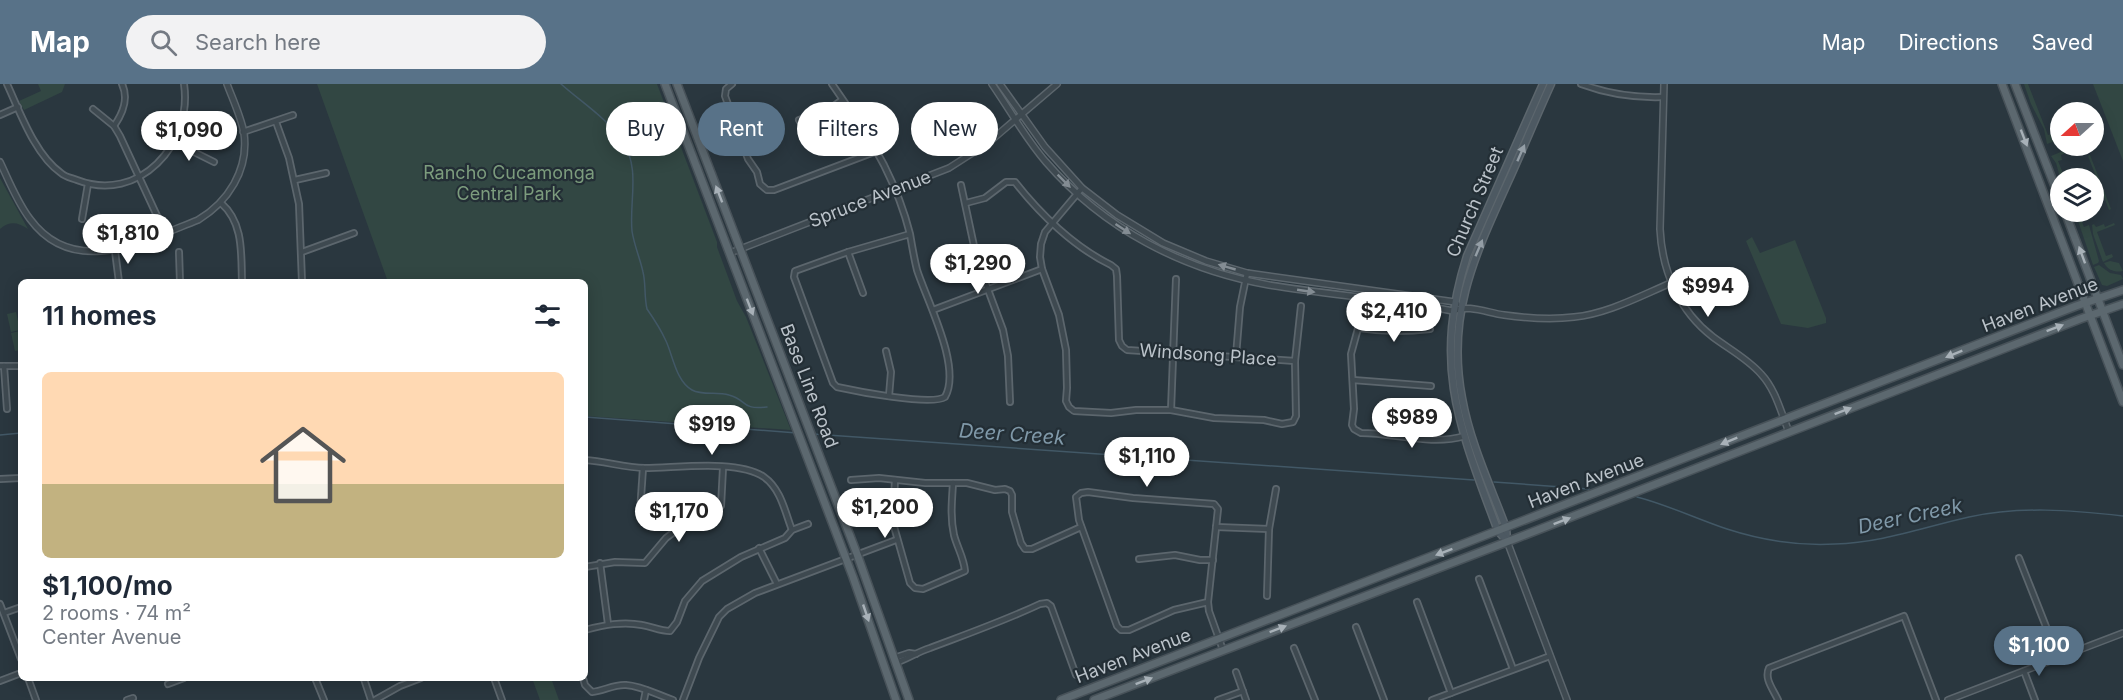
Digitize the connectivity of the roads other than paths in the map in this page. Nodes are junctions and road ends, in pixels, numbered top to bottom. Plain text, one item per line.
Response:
1 (7, 84) edge
2 (122, 84) edge
3 (184, 84) edge
4 (227, 84) edge
5 (665, 84) edge
6 (677, 84) edge
7 (732, 84) edge
8 (832, 84) edge
9 (992, 84) edge
10 (1000, 84) edge
11 (1057, 84) edge
12 (1543, 84) edge
13 (1551, 84) edge
14 (1581, 84) edge
15 (1664, 84) edge
16 (2002, 84) edge
17 (2016, 84) edge
18 (1663, 98) junction
19 (843, 100) joint
20 (840, 102) edge
21 (18, 107) junction
22 (93, 109) dead end
23 (0, 115) edge
24 (293, 115) dead end
25 (1021, 115) junction
26 (1015, 120) junction
27 (276, 122) junction
28 (114, 126) junction
29 (243, 132) junction
30 (174, 142) junction
31 (864, 156) edge
32 (879, 156) edge
33 (0, 162) edge
34 (214, 162) dead end
35 (2050, 172) edge
36 (326, 173) dead end
37 (140, 177) junction
38 (295, 180) junction
39 (88, 184) junction
40 (961, 184) dead end
41 (1082, 188) junction
42 (895, 190) junction
43 (1077, 193) junction
44 (221, 203) junction
45 (966, 203) junction
46 (82, 219) dead end
47 (1052, 222) junction
48 (2069, 222) edge
49 (165, 233) junction
50 (354, 233) dead end
51 (910, 234) junction
52 (740, 249) junction
53 (115, 251) junction
54 (179, 252) dead end
55 (302, 252) junction
56 (848, 252) junction
57 (730, 253) junction
58 (1042, 269) junction
59 (1247, 273) junction
60 (119, 279) edge
61 (180, 279) edge
62 (242, 279) edge
63 (302, 279) edge
64 (1176, 279) dead end
65 (1245, 280) junction
66 (1671, 283) junction
67 (988, 290) junction
68 (2123, 290) edge
69 (863, 293) dead end
70 (1366, 299) junction
71 (2098, 299) junction
72 (2087, 303) junction
73 (2123, 304) edge
74 (1301, 306) dead end
75 (1456, 307) junction
76 (933, 310) junction
77 (2102, 312) junction
78 (2091, 315) junction
79 (1359, 328) junction
80 (1430, 328) dead end
81 (886, 351) dead end
82 (1174, 352) junction
83 (1236, 356) junction
84 (1294, 361) junction
85 (2123, 365) edge
86 (2, 366) edge
87 (18, 366) edge
88 (1353, 380) junction
89 (1431, 386) dead end
90 (889, 396) junction
91 (1010, 402) dead end
92 (2123, 402) edge
93 (7, 409) dead end
94 (1172, 410) junction
95 (1784, 419) junction
96 (1789, 432) junction
97 (1470, 434) junction
98 (1463, 436) junction
99 (588, 460) edge
100 (643, 468) junction
101 (723, 468) junction
102 (18, 477) edge
103 (0, 479) edge
104 (851, 480) dead end
105 (895, 480) junction
106 (953, 483) junction
107 (1276, 489) dead end
108 (640, 512) dead end
109 (808, 524) dead end
110 (1081, 527) junction
111 (1216, 527) junction
112 (1506, 528) junction
113 (792, 530) junction
114 (1269, 530) junction
115 (1498, 531) junction
116 (896, 540) junction
117 (1507, 541) junction
118 (759, 548) junction
119 (857, 554) junction
120 (846, 558) junction
121 (2019, 558) dead end
122 (1139, 560) dead end
123 (1213, 560) junction
124 (600, 563) junction
125 (588, 566) edge
126 (1479, 579) dead end
127 (777, 584) junction
128 (1267, 596) dead end
129 (1208, 602) junction
130 (1417, 602) dead end
131 (0, 604) edge
132 (18, 608) edge
133 (4, 613) junction
134 (608, 624) junction
135 (1356, 627) dead end
136 (588, 629) edge
137 (2123, 633) edge
138 (1219, 639) junction
139 (1294, 648) dead end
140 (1223, 650) junction
141 (18, 651) edge
142 (1550, 656) junction
143 (2058, 657) junction
144 (894, 661) junction
145 (1513, 669) junction
146 (2024, 671) junction
147 (1236, 672) dead end
148 (18, 674) edge
149 (1076, 675) dead end
150 (0, 681) edge
151 (29, 681) edge
152 (176, 681) edge
153 (316, 681) edge
154 (365, 681) edge
155 (413, 681) edge
156 (495, 681) edge
157 (584, 681) edge
158 (168, 684) dead end
159 (646, 690) junction
160 (1243, 691) junction
161 (1968, 692) junction
162 (1451, 693) junction
163 (36, 700) edge
164 (324, 700) edge
165 (373, 700) edge
166 (502, 700) edge
167 (645, 700) edge
168 (673, 700) edge
169 (683, 700) edge
170 (896, 700) edge
171 (909, 700) edge
172 (1061, 700) edge
173 (1094, 700) edge
174 (1218, 700) edge
175 (1246, 700) edge
176 (1315, 700) edge
177 (1384, 700) edge
178 (1432, 700) edge
179 (1566, 700) edge
180 (1778, 700) edge
181 (1936, 700) edge
182 (1948, 700) edge
183 (1971, 700) edge
184 (2035, 700) edge

1 - 21 street
2 - 28 street
3 - 30 street
4 - 29 street
5 - 57 main road, Base Line Road
52 -> 6 main road, Base Line Road
7 - 31 street
8 - 19 street
9 - 26 street
10 - 25 street
11 - 25 street, Spruce Avenue
12 - 75 main road, Church Street
75 -> 13 main road, Church Street
14 - 18 street
15 - 18 street
16 -> 72 main road
17 - 35 main road
18 - 66 street
19 - 20 street
21 - 23 street
21 - 39 street
22 - 28 street
24 - 27 street
25 - 26 street, Spruce Avenue
25 - 41 street
26 - 42 street, Spruce Avenue
26 -> 43 street
27 - 29 street
27 - 38 street
28 - 37 street
29 - 44 street
30 - 34 street
30 - 37 street
32 - 42 street
33 - 53 street
36 - 38 street
37 - 39 street
37 - 49 street
38 - 55 street
39 - 46 street
40 - 45 street
41 - 43 street
59 -> 41 street
42 - 51 street
42 - 52 street, Spruce Avenue
43 - 47 street
43 -> 65 street
44 - 49 street
44 - 62 street
45 - 47 street
45 - 67 street
47 - 58 street
47 - 82 street, Windsong Place
71 -> 48 main road
49 - 53 street
50 - 55 street
51 - 56 street
51 - 76 street
52 - 57 street, Spruce Avenue
52 - 119 main road, Base Line Road
53 - 60 street
54 - 61 street
55 - 63 street
56 - 69 street
56 - 90 street
57 -> 120 main road, Base Line Road
58 - 67 street
58 - 94 street
59 - 65 street
59 - 75 street
64 - 82 street
65 -> 70 street
65 - 83 street
66 - 75 street
66 - 95 street
67 - 76 street
67 - 91 street
68 - 71 main road, Haven Avenue
70 - 75 street
70 - 79 street
71 - 72 main road, Haven Avenue
71 - 77 main road
72 - 78 main road
72 -> 95 main road, Haven Avenue
73 - 77 main road, Haven Avenue
74 - 84 street
75 - 97 main road, Church Street
75 - 98 main road, Church Street
76 - 90 street
77 - 78 main road, Haven Avenue
77 - 85 main road
78 - 92 main road
96 -> 78 main road, Haven Avenue
79 - 80 street
79 - 88 street
81 - 90 street
82 - 83 street, Windsong Place
82 - 94 street
83 - 84 street, Windsong Place
84 - 94 street
86 - 87 street
86 - 93 street
88 - 89 street
88 - 98 street
95 - 96 street
95 -> 112 main road, Haven Avenue
117 -> 96 main road, Haven Avenue
97 - 98 street
97 - 112 main road, Church Street
98 - 115 main road, Church Street
99 - 100 street
100 - 101 street
100 - 108 street
101 - 113 street
101 - 124 street
102 - 103 street
104 - 105 street
105 - 106 street
105 - 116 street
106 - 110 street
106 - 116 street
107 - 114 street
109 - 113 street
110 - 111 street
110 - 129 street
111 - 114 street
111 - 123 street
112 - 115 main road, Haven Avenue
112 - 117 main road, Church Street
113 - 118 street
114 - 128 street
115 - 117 main road, Church Street
115 -> 138 main road, Haven Avenue
116 - 119 street
140 -> 117 main road, Haven Avenue
117 - 142 street, Church Street
118 - 127 street
118 - 134 street
119 - 120 street
119 - 144 main road, Base Line Road
120 - 127 street
120 -> 170 main road, Base Line Road
121 - 143 street
122 - 123 street
123 - 129 street
124 - 125 street
124 - 134 street
126 - 145 street
127 - 169 street
129 - 138 street
130 - 162 street
131 - 133 street
132 - 133 street
133 - 141 street
134 - 136 street
135 - 177 street
137 - 143 street
138 - 140 street
138 - 172 main road, Haven Avenue
139 - 176 street
173 -> 140 main road, Haven Avenue
142 - 145 street
142 - 179 street, Church Street
143 - 146 street
144 - 149 street
144 - 171 main road, Base Line Road
145 - 162 street
146 - 161 street
146 - 184 street
147 - 160 street
148 - 150 street
151 - 163 street
152 - 158 street
153 - 164 street
154 - 165 street
155 - 165 street
156 - 166 street
157 - 159 street
159 - 167 street
159 - 168 street
160 - 174 street
160 - 175 street
161 - 182 street
161 - 183 street
162 - 178 street
180 - 181 street

